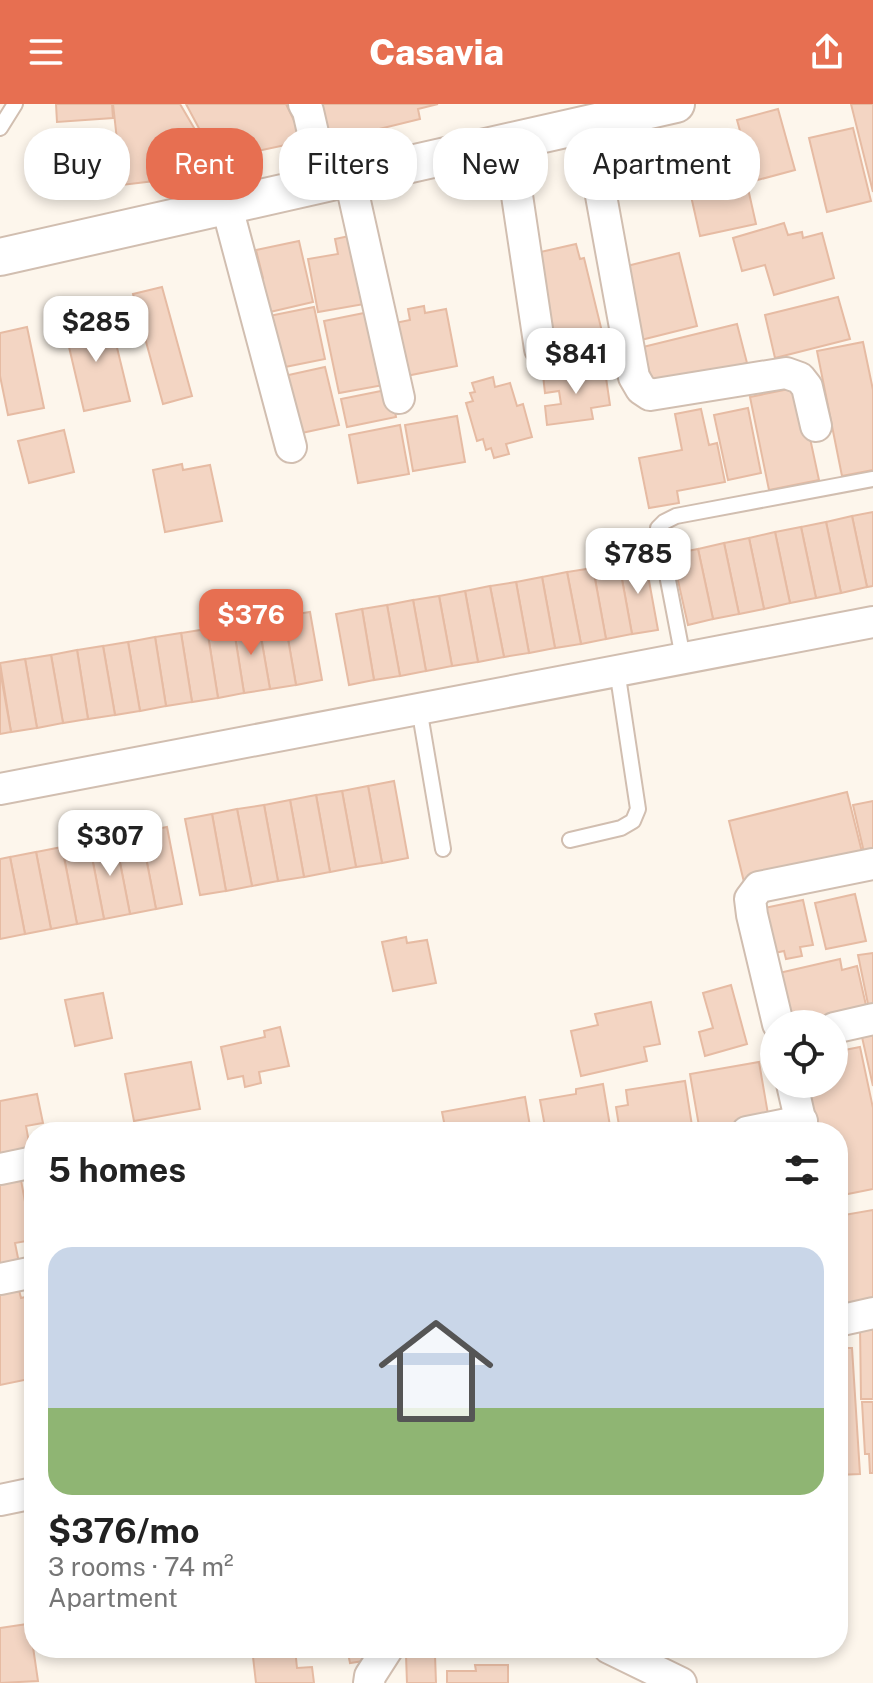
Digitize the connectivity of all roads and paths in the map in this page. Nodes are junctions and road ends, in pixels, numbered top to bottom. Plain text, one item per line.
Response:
1 (15, 104) edge
2 (304, 104) edge
3 (676, 104) edge
4 (640, 108) edge
5 (588, 124) junction
6 (0, 128) edge
7 (315, 128) edge
8 (548, 133) edge
9 (279, 195) edge
10 (342, 200) edge
11 (518, 200) edge
12 (227, 207) junction
13 (0, 257) edge
14 (540, 349) dead end
15 (399, 398) dead end
16 (816, 426) dead end
17 (291, 447) dead end
18 (873, 479) edge
19 (873, 622) edge
20 (683, 658) junction
21 (617, 670) junction
22 (419, 708) junction
23 (0, 789) edge
24 (570, 840) dead end
25 (443, 849) dead end
26 (873, 864) edge
27 (775, 1010) edge
28 (873, 1019) edge
29 (848, 1025) edge
30 (795, 1098) edge
31 (801, 1122) edge
32 (24, 1164) edge
33 (0, 1169) edge
34 (24, 1274) edge
35 (0, 1279) edge
36 (873, 1313) edge
37 (848, 1319) edge
38 (24, 1495) edge
39 (0, 1500) edge
40 (382, 1658) edge
41 (630, 1658) edge
42 (369, 1683) edge
43 (681, 1683) edge

1 - 6 lane
2 - 7 street
3 - 4 street
4 - 5 street
5 - 8 street
5 - 16 street
9 - 12 street
10 - 15 street
11 - 14 street
12 - 13 street
12 - 17 street
18 - 20 lane
19 - 20 street
20 - 21 street
21 - 22 street
21 - 24 lane
22 - 23 street
22 - 25 lane
26 - 27 street
28 - 29 street
30 - 31 street
32 - 33 street
34 - 35 street
36 - 37 street
38 - 39 street
40 - 42 street
41 - 43 street

